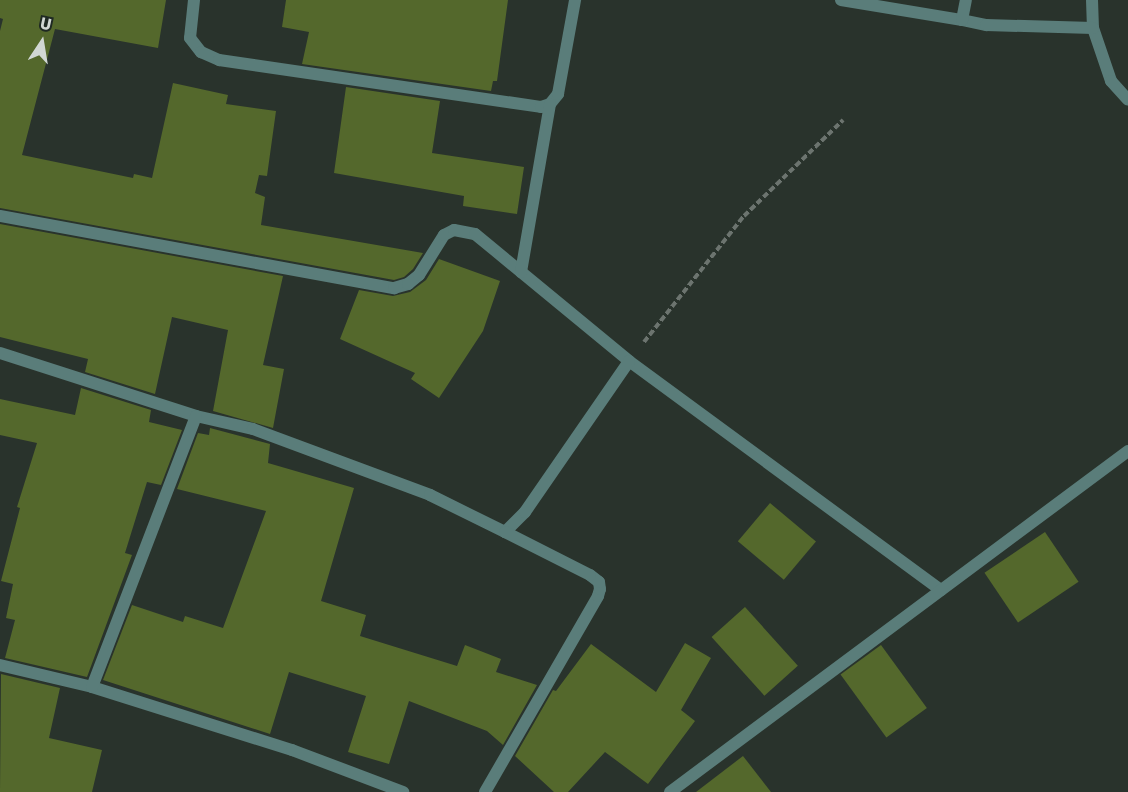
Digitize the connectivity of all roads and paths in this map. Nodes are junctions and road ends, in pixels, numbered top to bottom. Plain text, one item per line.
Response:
1 (194, 0) edge
2 (575, 0) edge
3 (841, 0) edge
4 (966, 0) edge
5 (1092, 0) edge
6 (962, 20) junction
7 (1093, 28) junction
8 (1128, 100) edge
9 (550, 104) junction
10 (843, 120) dead end
11 (0, 216) edge
12 (521, 272) junction
13 (0, 353) edge
14 (629, 361) junction
15 (196, 416) junction
16 (1128, 451) edge
17 (505, 532) junction
18 (941, 590) junction
19 (0, 665) edge
20 (92, 687) junction
21 (403, 792) edge
22 (485, 792) edge
23 (670, 792) edge

1 - 9 street
2 - 9 street
3 - 6 street
4 - 6 street
5 - 7 street
6 - 7 street
7 - 8 street
9 - 12 street
10 - 14 path
11 - 12 street
12 - 14 street
13 - 15 street
14 - 17 street
14 - 18 street
15 - 17 street
15 - 20 street
16 - 18 street
17 - 22 street
18 - 23 street
19 - 20 street
20 - 21 street

